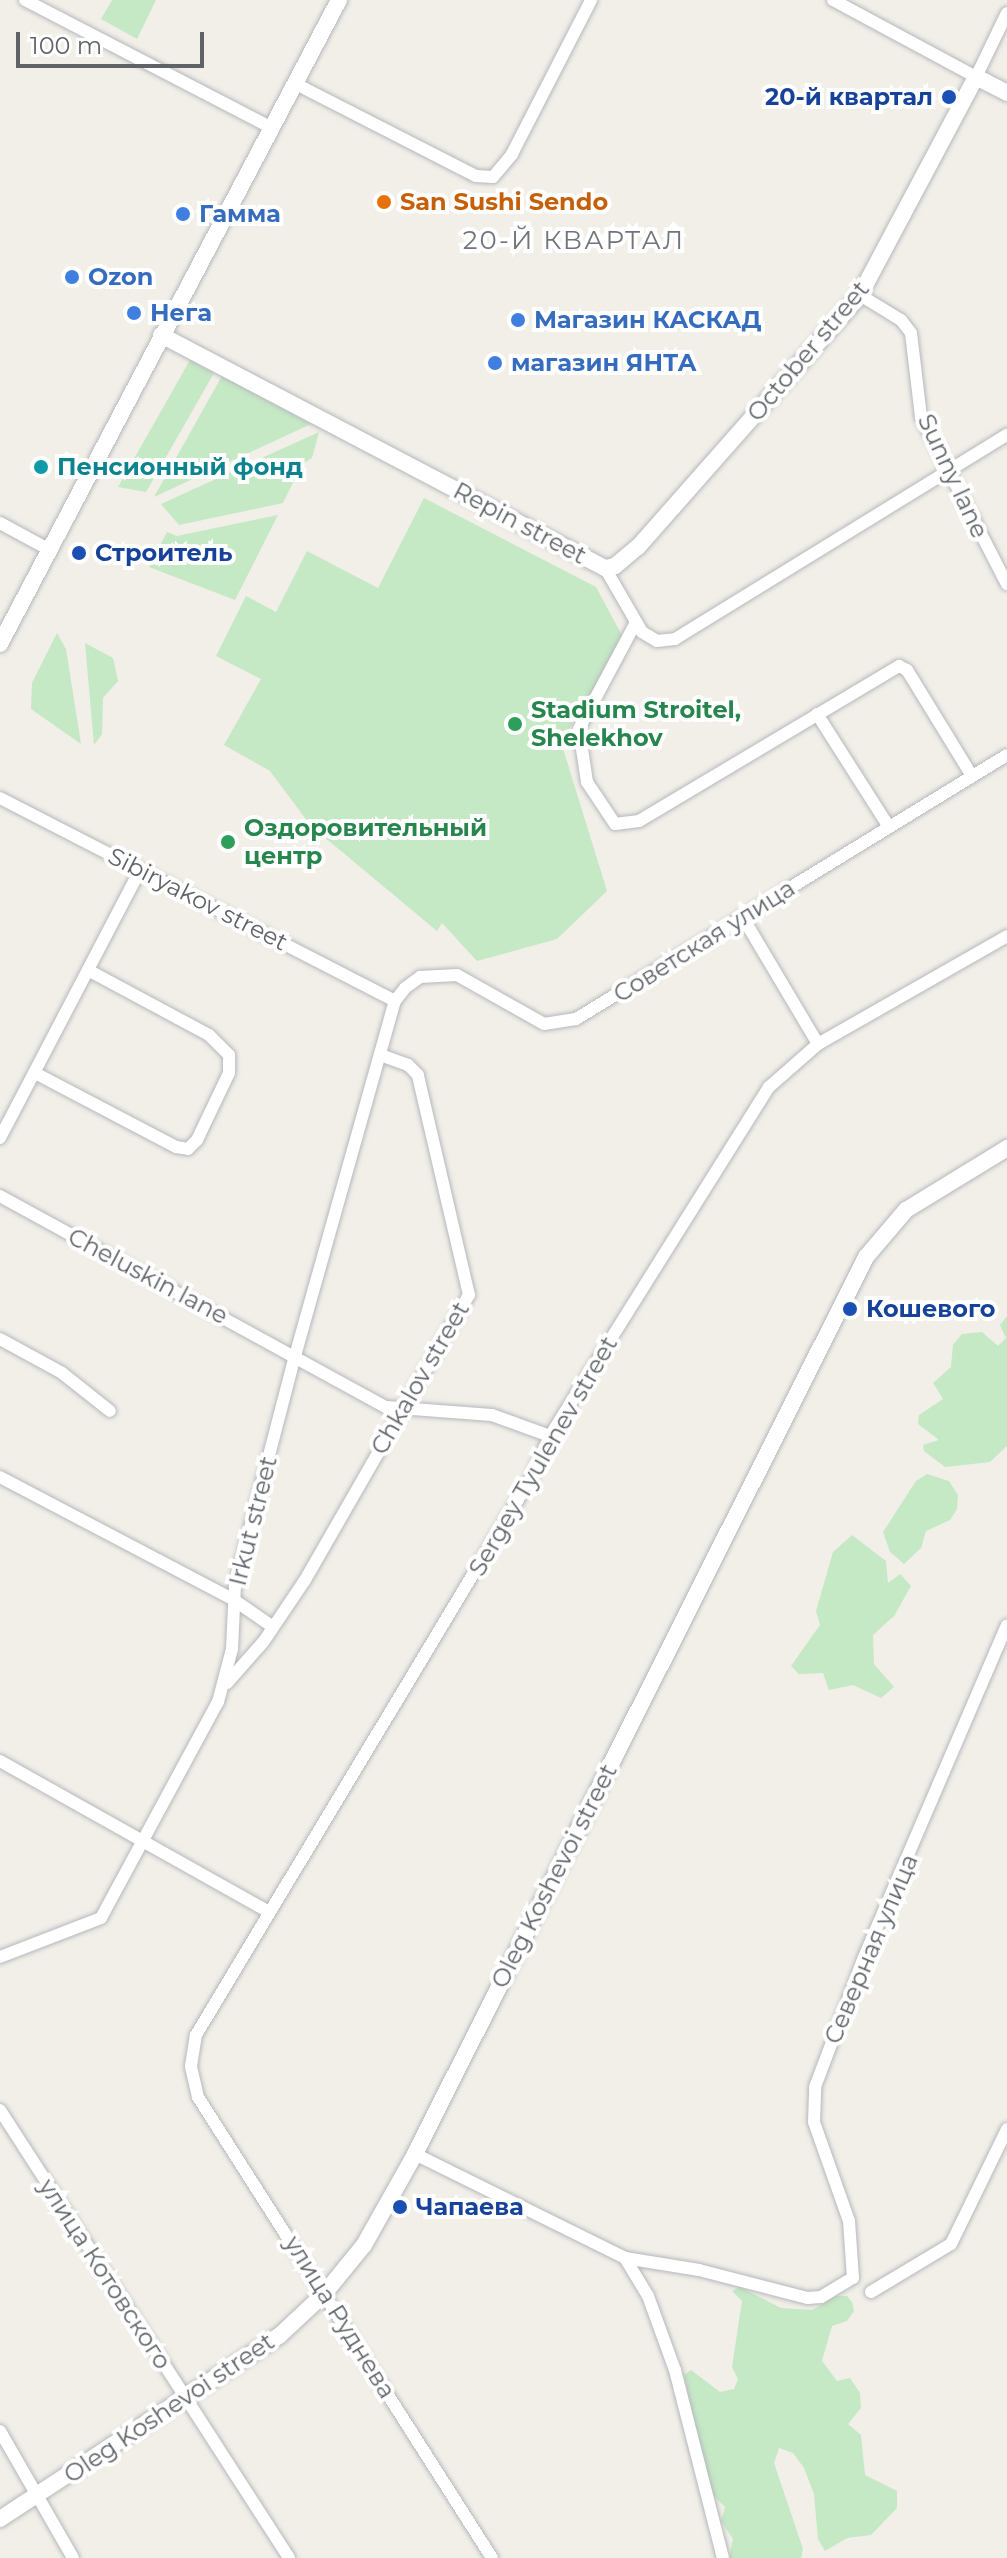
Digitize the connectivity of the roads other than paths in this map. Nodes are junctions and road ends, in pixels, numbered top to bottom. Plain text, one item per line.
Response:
1 (25, 0) edge
2 (339, 0) edge
3 (591, 0) edge
4 (833, 0) edge
5 (1007, 13) edge
6 (976, 77) junction
7 (294, 83) junction
8 (1007, 93) edge
9 (272, 128) junction
10 (860, 295) junction
11 (161, 335) junction
12 (1007, 435) edge
13 (948, 471) junction
14 (0, 523) edge
15 (50, 550) junction
16 (605, 568) junction
17 (1007, 584) edge
18 (635, 624) junction
19 (0, 644) edge
20 (817, 714) junction
21 (1007, 755) edge
22 (972, 776) junction
23 (0, 798) edge
24 (889, 827) junction
25 (140, 870) junction
26 (742, 916) junction
27 (1007, 936) edge
28 (88, 970) junction
29 (395, 1001) junction
30 (818, 1044) junction
31 (380, 1055) junction
32 (35, 1073) junction
33 (0, 1138) edge
34 (1007, 1148) edge
35 (0, 1196) edge
36 (0, 1339) edge
37 (295, 1356) junction
38 (405, 1407) junction
39 (110, 1411) dead end
40 (550, 1436) junction
41 (0, 1477) edge
42 (234, 1600) junction
43 (1007, 1625) edge
44 (273, 1627) junction
45 (225, 1686) junction
46 (0, 1761) edge
47 (146, 1841) junction
48 (269, 1912) junction
49 (0, 1957) edge
50 (192, 2076) joint
51 (0, 2110) edge
52 (1007, 2129) edge
53 (415, 2154) junction
54 (625, 2258) junction
55 (871, 2292) dead end
56 (324, 2294) junction
57 (188, 2399) junction
58 (0, 2431) edge
59 (35, 2497) junction
60 (0, 2519) edge
61 (73, 2558) edge
62 (289, 2558) edge
63 (492, 2558) edge
64 (723, 2558) edge

1 - 9 street
2 - 7 street
3 - 7 street
4 - 6 street
5 - 6 street, October street
6 - 8 street
6 - 10 street, October street
7 - 9 street
9 - 11 street
10 - 13 street, Sunny lane
10 - 16 street, October street
11 - 15 street
11 - 16 street, Repin street
12 - 13 street
13 - 17 street, Sunny lane
13 - 18 street
14 - 15 street
15 - 19 street
16 - 18 street, Repin street
18 - 20 street
20 - 22 street
20 - 24 street
21 - 22 street, Советская улица
22 - 24 street, Советская улица
23 - 25 street, Sibiryakov street
24 - 26 street, Советская улица
25 - 28 street
25 - 29 street, Sibiryakov street
26 - 29 street, Советская улица
26 - 30 street
27 - 30 street, Sergey Tyulenev street
28 - 32 street
28 - 32 street
29 - 31 street, Irkut street
30 - 40 street, Sergey Tyulenev street
31 - 37 street, Irkut street
31 - 38 street, Chkalov street
32 - 33 street
34 - 53 street, Oleg Koshevoi street
35 - 37 street, Cheluskin lane
36 - 39 street
37 - 38 street, Cheluskin lane
37 - 42 street, Irkut street
38 - 40 street, Cheluskin lane
38 - 44 street, Chkalov street
40 - 48 street, Sergey Tyulenev street
41 - 42 street
42 - 44 street
42 - 45 street, Irkut street
43 - 54 street, Северная улица
44 - 45 street, Chkalov street
45 - 47 street, Irkut street
46 - 47 street
47 - 48 street
47 - 49 street, Irkut street
48 - 50 street, Sergey Tyulenev street
50 - 56 street, улица Руднева
51 - 57 street, улица Котовского
52 - 55 street
53 - 54 street
53 - 56 street, Oleg Koshevoi street
54 - 64 street
56 - 57 street, Oleg Koshevoi street
56 - 63 street, улица Руднева
57 - 59 street, Oleg Koshevoi street
57 - 62 street, улица Котовского
58 - 59 street
59 - 60 street, Oleg Koshevoi street
59 - 61 street

